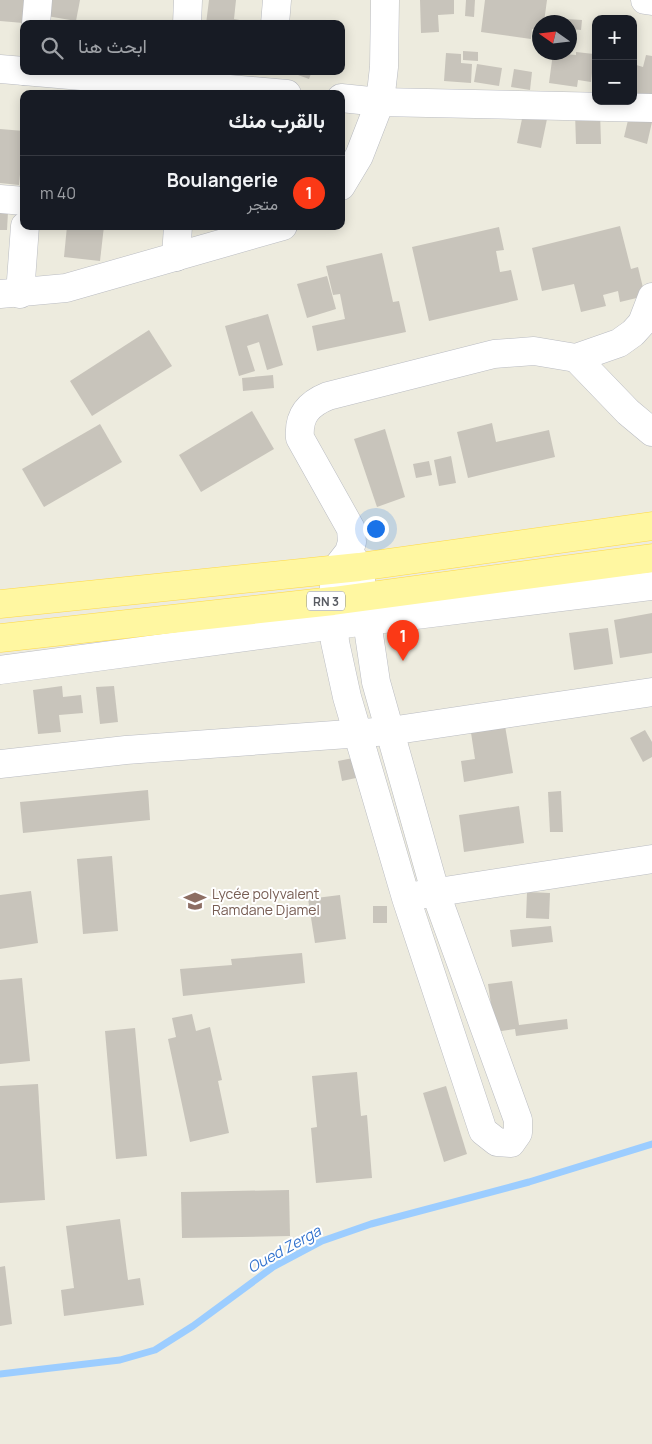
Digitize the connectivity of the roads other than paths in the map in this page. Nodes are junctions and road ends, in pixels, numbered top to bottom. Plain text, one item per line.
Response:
1 (38, 0) edge
2 (188, 0) edge
3 (276, 0) edge
4 (386, 0) edge
5 (646, 0) edge
6 (652, 0) edge
7 (36, 20) edge
8 (187, 20) edge
9 (275, 20) edge
10 (0, 69) edge
11 (20, 74) edge
12 (29, 76) edge
13 (184, 83) edge
14 (277, 86) edge
15 (345, 98) edge
16 (380, 102) junction
17 (652, 108) edge
18 (345, 179) edge
19 (0, 199) edge
20 (20, 201) edge
21 (24, 230) edge
22 (178, 230) edge
23 (269, 230) edge
24 (176, 257) junction
25 (10, 294) edge
26 (652, 297) edge
27 (619, 343) junction
28 (576, 358) junction
29 (607, 389) junction
30 (652, 432) edge
31 (652, 526) edge
32 (652, 558) edge
33 (347, 563) junction
34 (652, 586) edge
35 (0, 604) edge
36 (364, 609) junction
37 (334, 613) junction
38 (0, 638) edge
39 (0, 670) edge
40 (652, 692) edge
41 (390, 731) junction
42 (358, 734) junction
43 (0, 764) edge
44 (652, 859) edge
45 (435, 890) junction
46 (406, 898) junction
47 (494, 1053) junction
48 (461, 1063) junction

1 - 7 street
2 - 8 street
3 - 9 street
4 - 16 street
5 - 6 street
10 - 11 street
12 - 13 street
13 - 14 street
15 - 16 street
16 - 17 street
16 - 18 street
19 - 20 street
21 - 25 street
22 - 24 street
23 - 24 street
24 - 25 street
26 - 27 street
27 - 28 street
27 - 29 street
28 - 29 street
28 - 33 street
29 - 30 street
31 - 33 main road, RN 3
32 - 36 main road, RN 3
33 - 35 main road, RN 3
33 - 36 street
33 - 37 street
34 - 36 street
36 - 37 main road, RN 3
36 - 41 street
37 - 38 main road, RN 3
37 - 39 street
37 - 42 street
40 - 41 street
41 - 42 street
41 - 45 street
42 - 43 street
42 - 46 street
44 - 45 street
45 - 46 street
45 - 47 street
46 - 48 street
47 - 48 street
47 - 48 street

